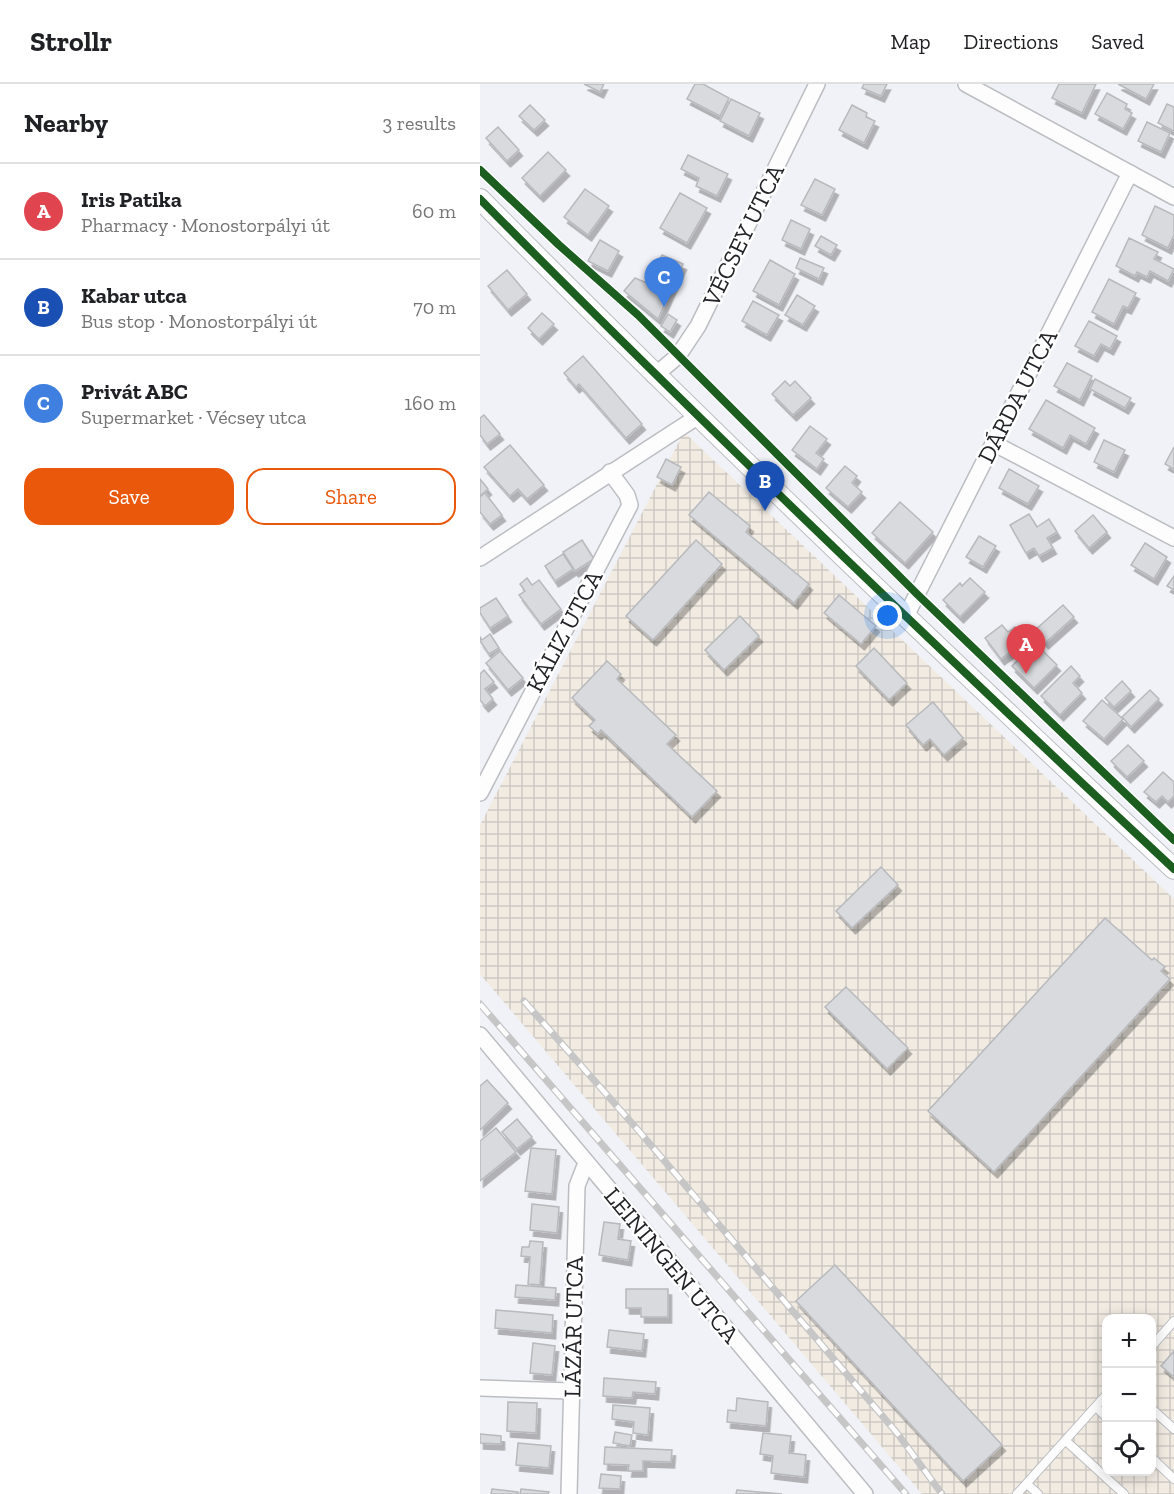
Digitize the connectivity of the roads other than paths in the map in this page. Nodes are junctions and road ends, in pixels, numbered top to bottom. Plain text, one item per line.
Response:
1 (817, 84) edge
2 (966, 84) edge
3 (1130, 173) junction
4 (1174, 197) edge
5 (480, 199) edge
6 (654, 376) junction
7 (697, 417) junction
8 (993, 443) junction
9 (610, 472) junction
10 (1174, 538) edge
11 (480, 558) edge
12 (905, 618) junction
13 (480, 793) edge
14 (1174, 869) edge
15 (480, 1035) edge
16 (586, 1163) junction
17 (1174, 1321) edge
18 (1156, 1341) edge
19 (480, 1388) edge
20 (571, 1391) junction
21 (1102, 1400) edge
22 (1096, 1407) junction
23 (1102, 1412) edge
24 (1156, 1413) edge
25 (1174, 1429) edge
26 (1066, 1440) junction
27 (1156, 1462) edge
28 (1174, 1479) edge
29 (1027, 1484) junction
30 (569, 1494) edge
31 (865, 1494) edge
32 (1017, 1494) edge
33 (1038, 1494) edge
34 (1124, 1494) edge

1 - 6 street, VÉCSEY UTCA
2 - 3 street
3 - 4 street
3 - 8 street, DÁRDA UTCA
5 - 6 street
6 - 7 street
7 - 9 street
7 - 12 street
8 - 10 street
8 - 12 street, DÁRDA UTCA
9 - 11 street
9 - 13 street, KÁLIZ UTCA
12 - 14 street
15 - 16 street, LEININGEN UTCA
16 - 20 street, LÁZÁR UTCA
16 - 31 street, LEININGEN UTCA
17 - 18 lane
19 - 20 street
20 - 30 street, LÁZÁR UTCA
21 - 22 lane
22 - 23 lane
22 - 26 lane
24 - 25 lane
26 - 29 lane
26 - 34 lane
27 - 28 lane
29 - 32 lane
29 - 33 lane

